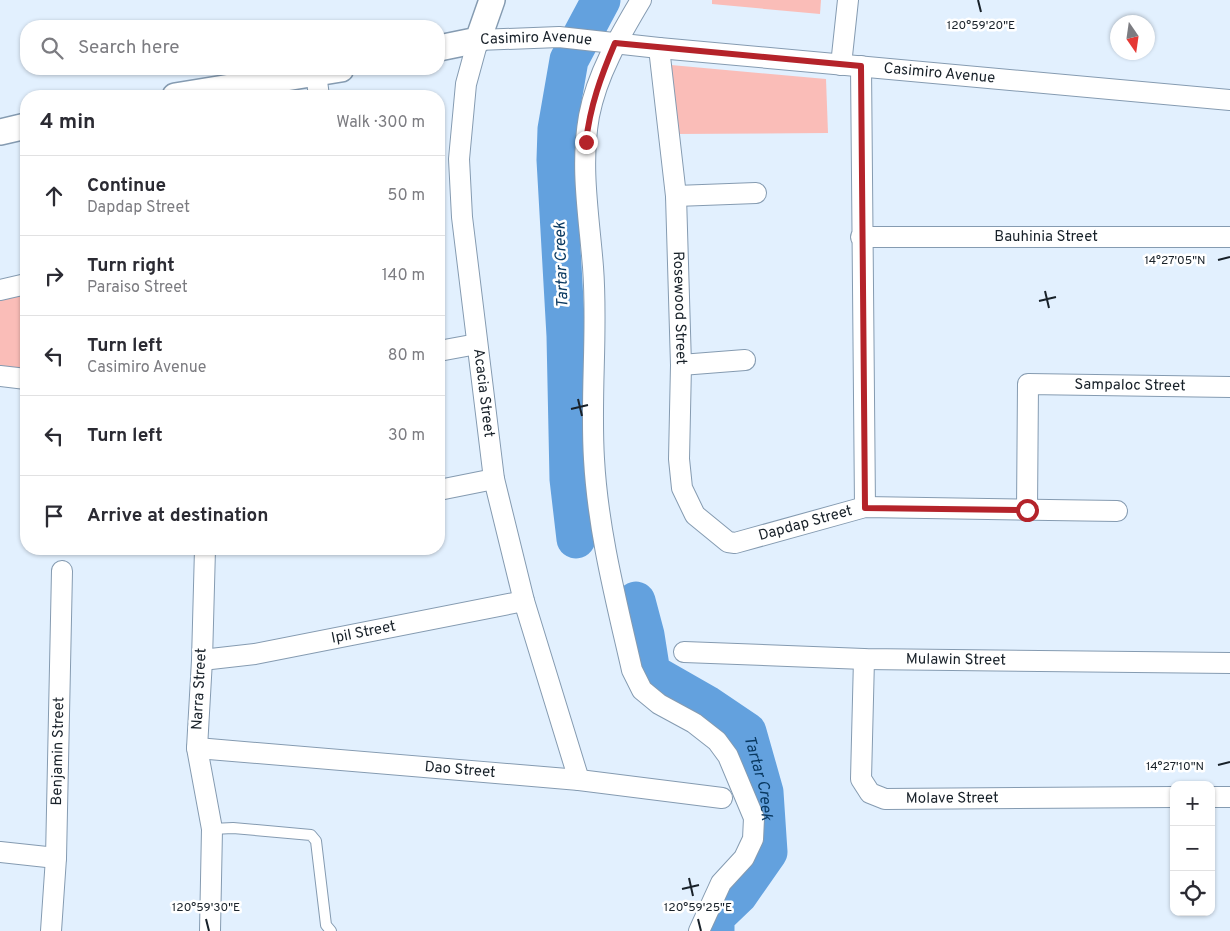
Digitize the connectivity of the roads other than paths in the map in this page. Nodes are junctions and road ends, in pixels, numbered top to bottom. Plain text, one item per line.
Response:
1 (492, 0) edge
2 (641, 0) edge
3 (848, 0) edge
4 (478, 40) junction
5 (606, 42) junction
6 (445, 47) edge
7 (659, 48) junction
8 (841, 65) junction
9 (861, 66) junction
10 (332, 75) edge
11 (318, 85) edge
12 (253, 90) edge
13 (1230, 100) edge
14 (20, 127) edge
15 (0, 132) edge
16 (756, 193) dead end
17 (676, 196) junction
18 (861, 237) junction
19 (1230, 237) edge
20 (20, 285) edge
21 (0, 290) edge
22 (477, 344) junction
23 (445, 350) edge
24 (745, 360) dead end
25 (681, 366) junction
26 (0, 376) edge
27 (20, 378) edge
28 (1230, 387) edge
29 (494, 479) junction
30 (445, 489) edge
31 (865, 508) junction
32 (1027, 510) junction
33 (1117, 511) dead end
34 (735, 543) joint
35 (205, 555) edge
36 (62, 571) dead end
37 (524, 601) junction
38 (684, 652) dead end
39 (864, 658) junction
40 (202, 660) junction
41 (1230, 663) edge
42 (197, 748) junction
43 (580, 780) junction
44 (1170, 797) edge
45 (1215, 797) edge
46 (1230, 797) edge
47 (722, 798) dead end
48 (212, 829) junction
49 (0, 852) edge
50 (56, 858) junction
51 (327, 929) edge
52 (51, 931) edge
53 (210, 931) edge
54 (699, 931) edge

1 - 4 street, Acacia Street
2 - 5 street
3 - 8 street
4 - 5 street, Casimiro Avenue
4 - 6 street, Casimiro Avenue
4 - 22 street, Acacia Street
5 - 7 street, Casimiro Avenue
5 - 54 street
7 - 8 street, Casimiro Avenue
7 - 17 street, Rosewood Street
8 - 9 street, Casimiro Avenue
9 - 13 street, Casimiro Avenue
9 - 18 street
10 - 11 street
11 - 12 street
14 - 15 street
16 - 17 street
17 - 25 street, Rosewood Street
18 - 19 street, Bauhinia Street
18 - 31 street
20 - 21 street
22 - 23 street
22 - 29 street, Acacia Street
24 - 25 street
25 - 34 street, Rosewood Street
26 - 27 street
28 - 32 street, Sampaloc Street
29 - 30 street
29 - 37 street, Acacia Street
31 - 32 street, Dapdap Street
31 - 34 street, Dapdap Street
32 - 33 street, Dapdap Street
35 - 40 street, Narra Street
36 - 50 street, Benjamin Street
37 - 40 street, Ipil Street
37 - 43 street, Acacia Street
38 - 39 street, Mulawin Street
39 - 41 street, Mulawin Street
39 - 44 street, Molave Street
40 - 42 street, Narra Street
42 - 43 street, Dao Street
42 - 48 street, Narra Street
43 - 47 street, Dao Street
45 - 46 street
48 - 51 lane
48 - 53 street, Narra Street
49 - 50 street
50 - 52 street, Benjamin Street

